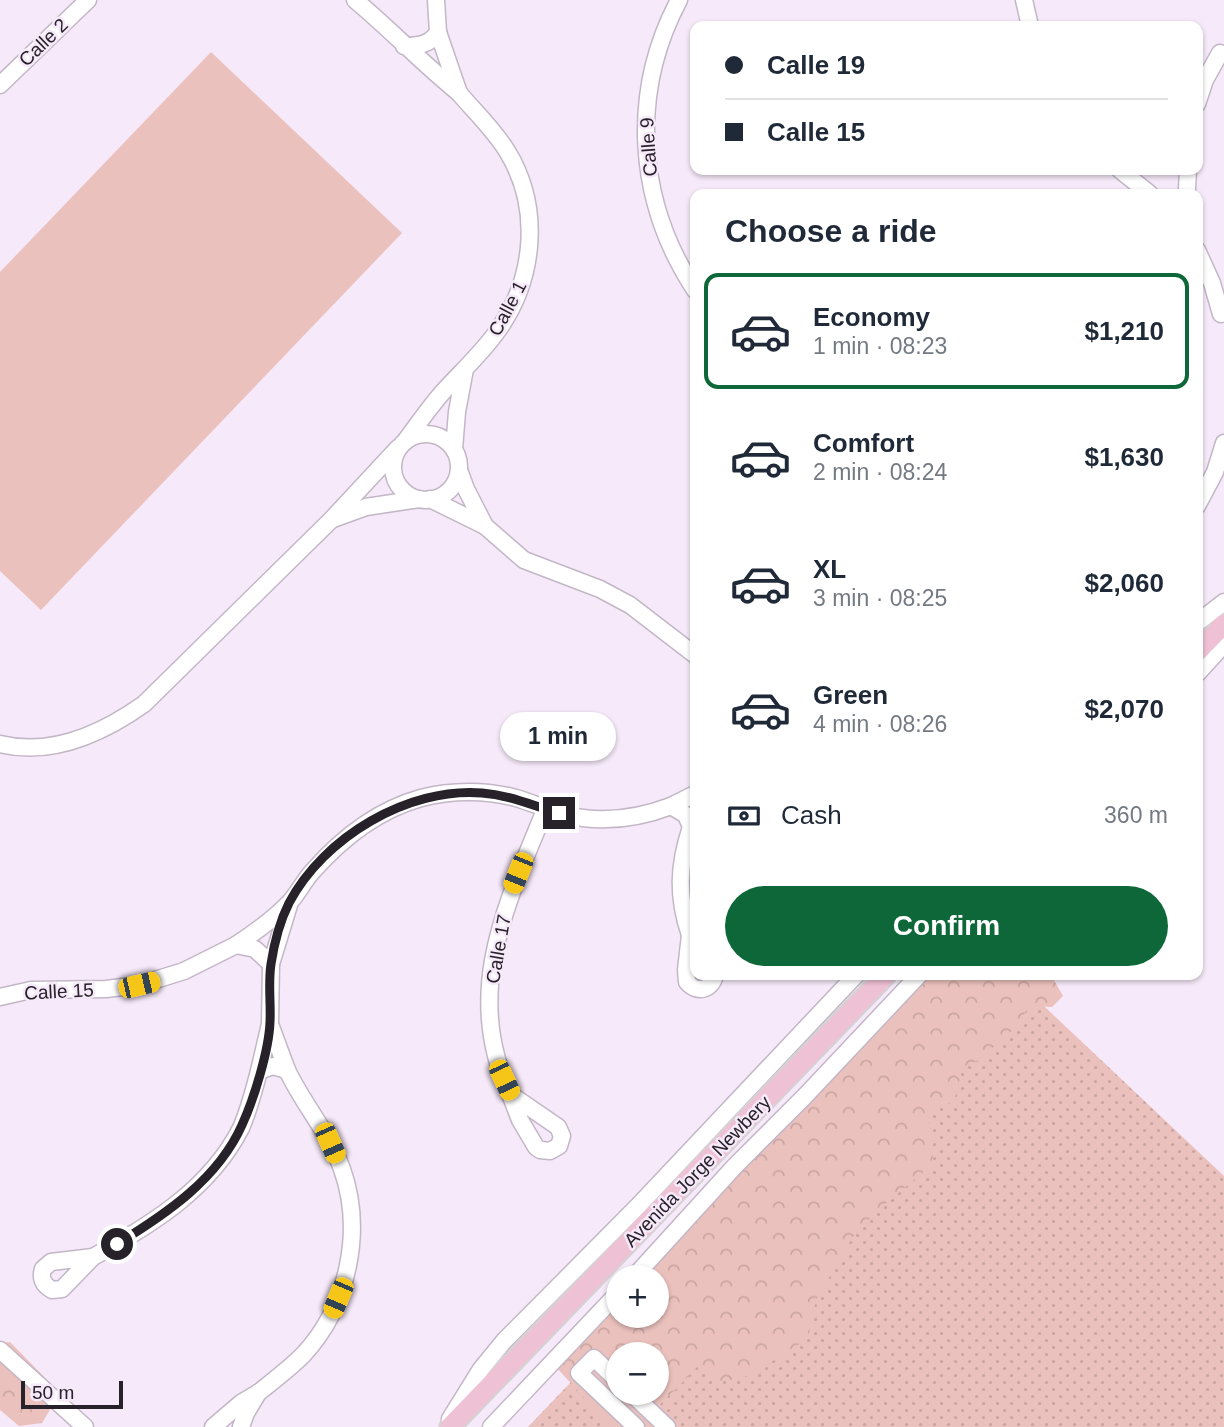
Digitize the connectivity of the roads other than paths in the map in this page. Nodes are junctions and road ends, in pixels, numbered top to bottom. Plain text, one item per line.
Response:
1 (88, 0) edge
2 (355, 0) edge
3 (436, 0) edge
4 (679, 0) edge
5 (1024, 0) edge
6 (1029, 21) edge
7 (438, 32) junction
8 (404, 46) junction
9 (1223, 50) edge
10 (0, 85) edge
11 (1203, 86) edge
12 (459, 93) junction
13 (1126, 175) edge
14 (1144, 189) edge
15 (1203, 263) edge
16 (690, 282) edge
17 (1223, 319) edge
18 (466, 367) junction
19 (1224, 443) edge
20 (402, 444) junction
21 (454, 449) junction
22 (459, 470) junction
23 (1203, 495) edge
24 (425, 499) junction
25 (331, 520) junction
26 (485, 526) junction
27 (1224, 602) edge
28 (1203, 618) edge
29 (1224, 624) edge
30 (1224, 644) edge
31 (1203, 646) edge
32 (690, 651) edge
33 (1203, 667) edge
34 (0, 744) edge
35 (690, 796) edge
36 (671, 806) junction
37 (545, 810) junction
38 (690, 820) edge
39 (690, 831) edge
40 (290, 902) junction
41 (690, 933) edge
42 (236, 945) junction
43 (690, 949) edge
44 (271, 964) junction
45 (714, 980) edge
46 (851, 980) edge
47 (881, 980) edge
48 (914, 980) edge
49 (0, 997) edge
50 (270, 1024) junction
51 (287, 1070) junction
52 (260, 1071) junction
53 (510, 1094) dead end
54 (93, 1257) dead end
55 (645, 1265) edge
56 (606, 1306) edge
57 (568, 1346) junction
58 (0, 1350) edge
59 (587, 1366) junction
60 (606, 1370) edge
61 (258, 1393) junction
62 (644, 1405) edge
63 (85, 1427) edge
64 (212, 1427) edge
65 (241, 1427) edge
66 (448, 1427) edge
67 (491, 1427) edge
68 (636, 1427) edge
69 (667, 1427) edge

1 - 10 street, Calle 2
2 - 8 street
3 - 7 street
4 - 16 street, Calle 9
5 - 6 street
7 - 8 street
7 - 12 street
8 - 12 street
9 - 11 street
12 - 18 street, Calle 1
13 - 14 street
15 - 17 street
18 - 20 street, Calle 1
18 - 21 street
19 - 23 street
20 - 21 street
20 - 24 street
20 - 25 street, Calle 1
21 - 22 street
22 - 24 street
22 - 26 street
24 - 25 street
24 - 26 street
25 - 34 street, Calle 1
26 - 32 street
27 - 28 street
29 - 31 main road
30 - 33 street
35 - 36 street
36 - 37 street
36 - 38 street
37 - 40 street
37 - 53 street, Calle 17
39 - 41 street
40 - 42 street, Calle 15
40 - 44 street
42 - 44 street
42 - 49 street, Calle 15
43 - 45 street
44 - 50 street
46 - 66 street
47 - 66 main road, Avenida Jorge Newbery
48 - 55 street
50 - 51 street
50 - 52 street
51 - 52 street
51 - 61 street
52 - 54 street
56 - 57 street
57 - 59 street
57 - 67 street
58 - 63 street
59 - 60 street
59 - 68 street
61 - 64 street
61 - 65 street
62 - 69 street

